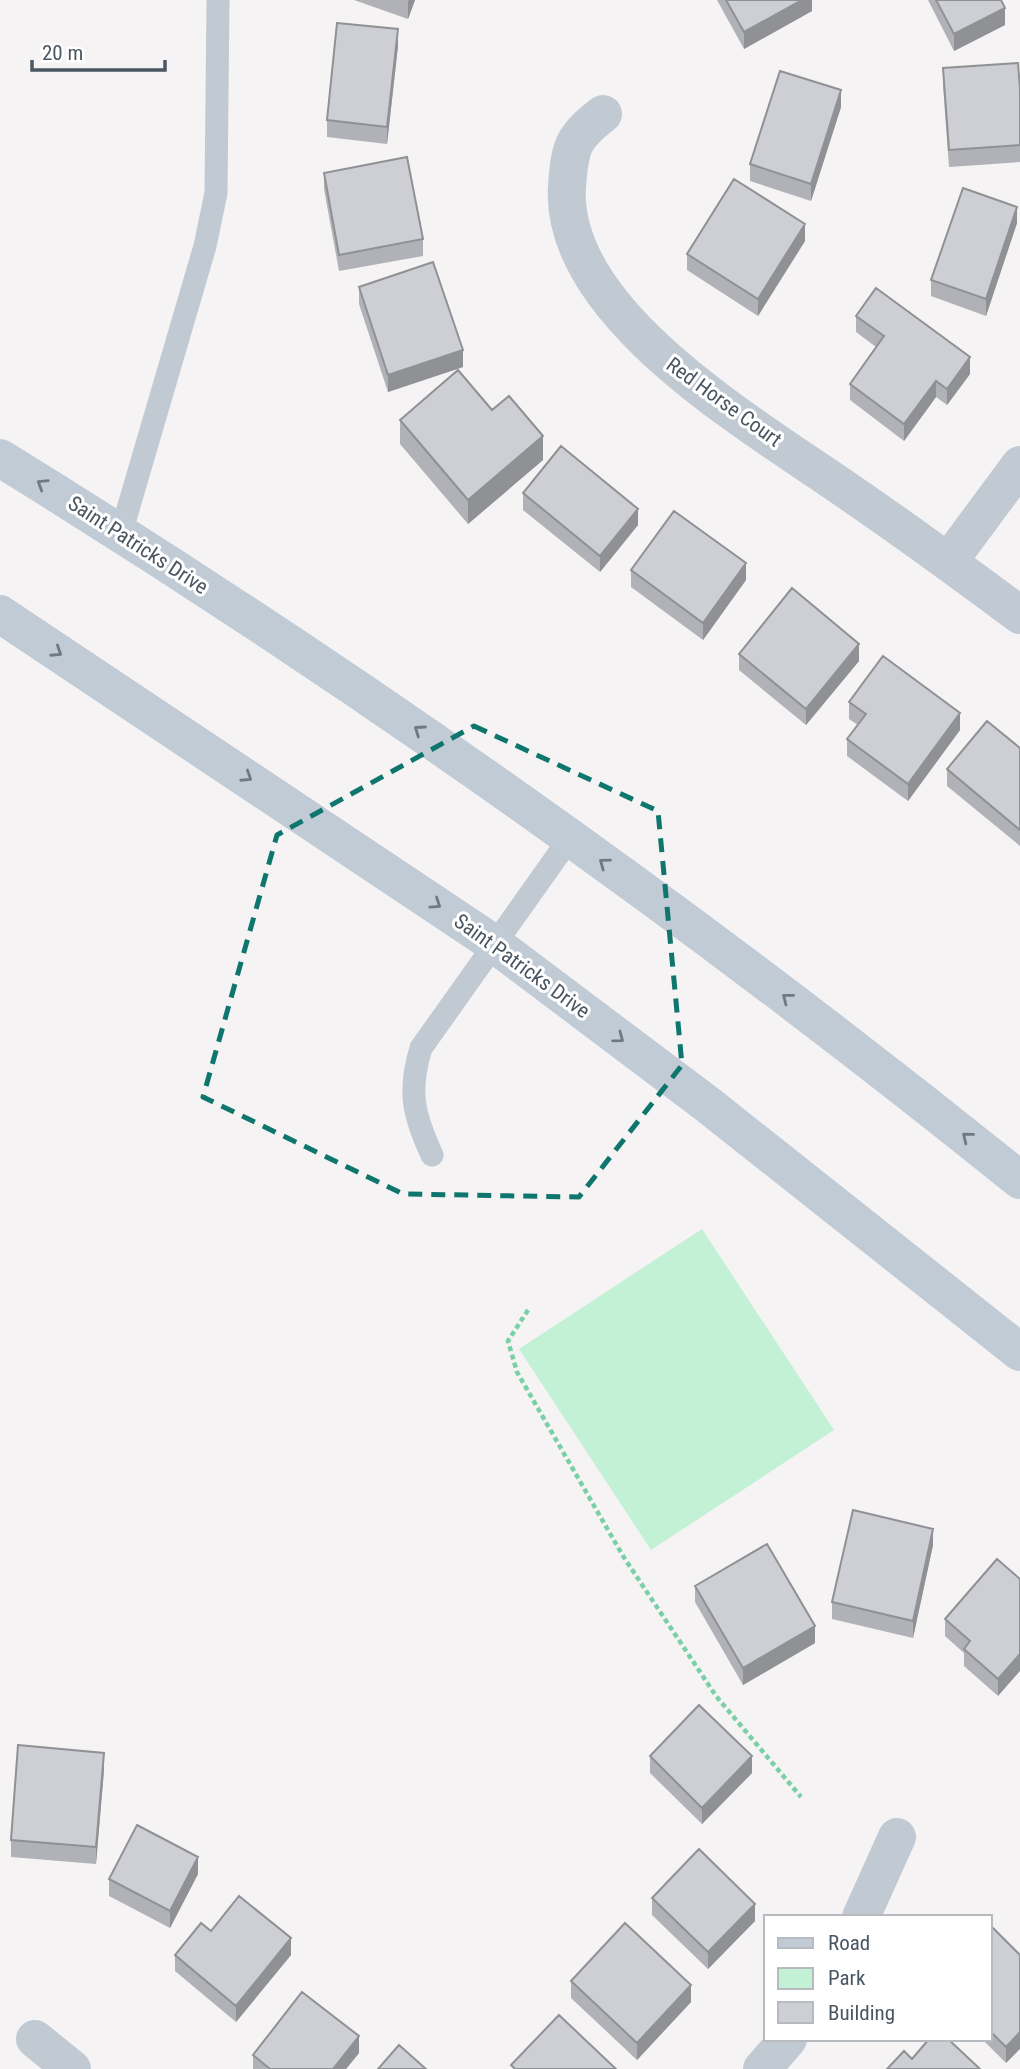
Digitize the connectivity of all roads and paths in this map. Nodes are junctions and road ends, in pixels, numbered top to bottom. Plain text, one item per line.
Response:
1 (218, 0) edge
2 (603, 114) dead end
3 (0, 458) edge
4 (1020, 465) edge
5 (121, 533) junction
6 (949, 561) junction
7 (0, 614) edge
8 (1020, 615) edge
9 (570, 838) junction
10 (493, 943) junction
11 (432, 1156) dead end
12 (1020, 1180) edge
13 (528, 1310) dead end
14 (1020, 1352) edge
15 (801, 1797) dead end
16 (897, 1837) dead end
17 (862, 1915) edge
18 (34, 2039) dead end
19 (786, 2041) edge
20 (72, 2069) edge
21 (762, 2069) edge

1 - 5 lane
2 - 6 street, Red Horse Court
5 -> 3 main road, Saint Patricks Drive
4 - 6 street
9 -> 5 main road, Saint Patricks Drive
6 - 8 street, Red Horse Court
7 -> 10 main road, Saint Patricks Drive
9 - 10 lane
12 -> 9 main road, Saint Patricks Drive
10 - 11 lane
10 -> 14 main road, Saint Patricks Drive
13 - 15 path
16 - 17 street
18 - 20 street
19 - 21 street

